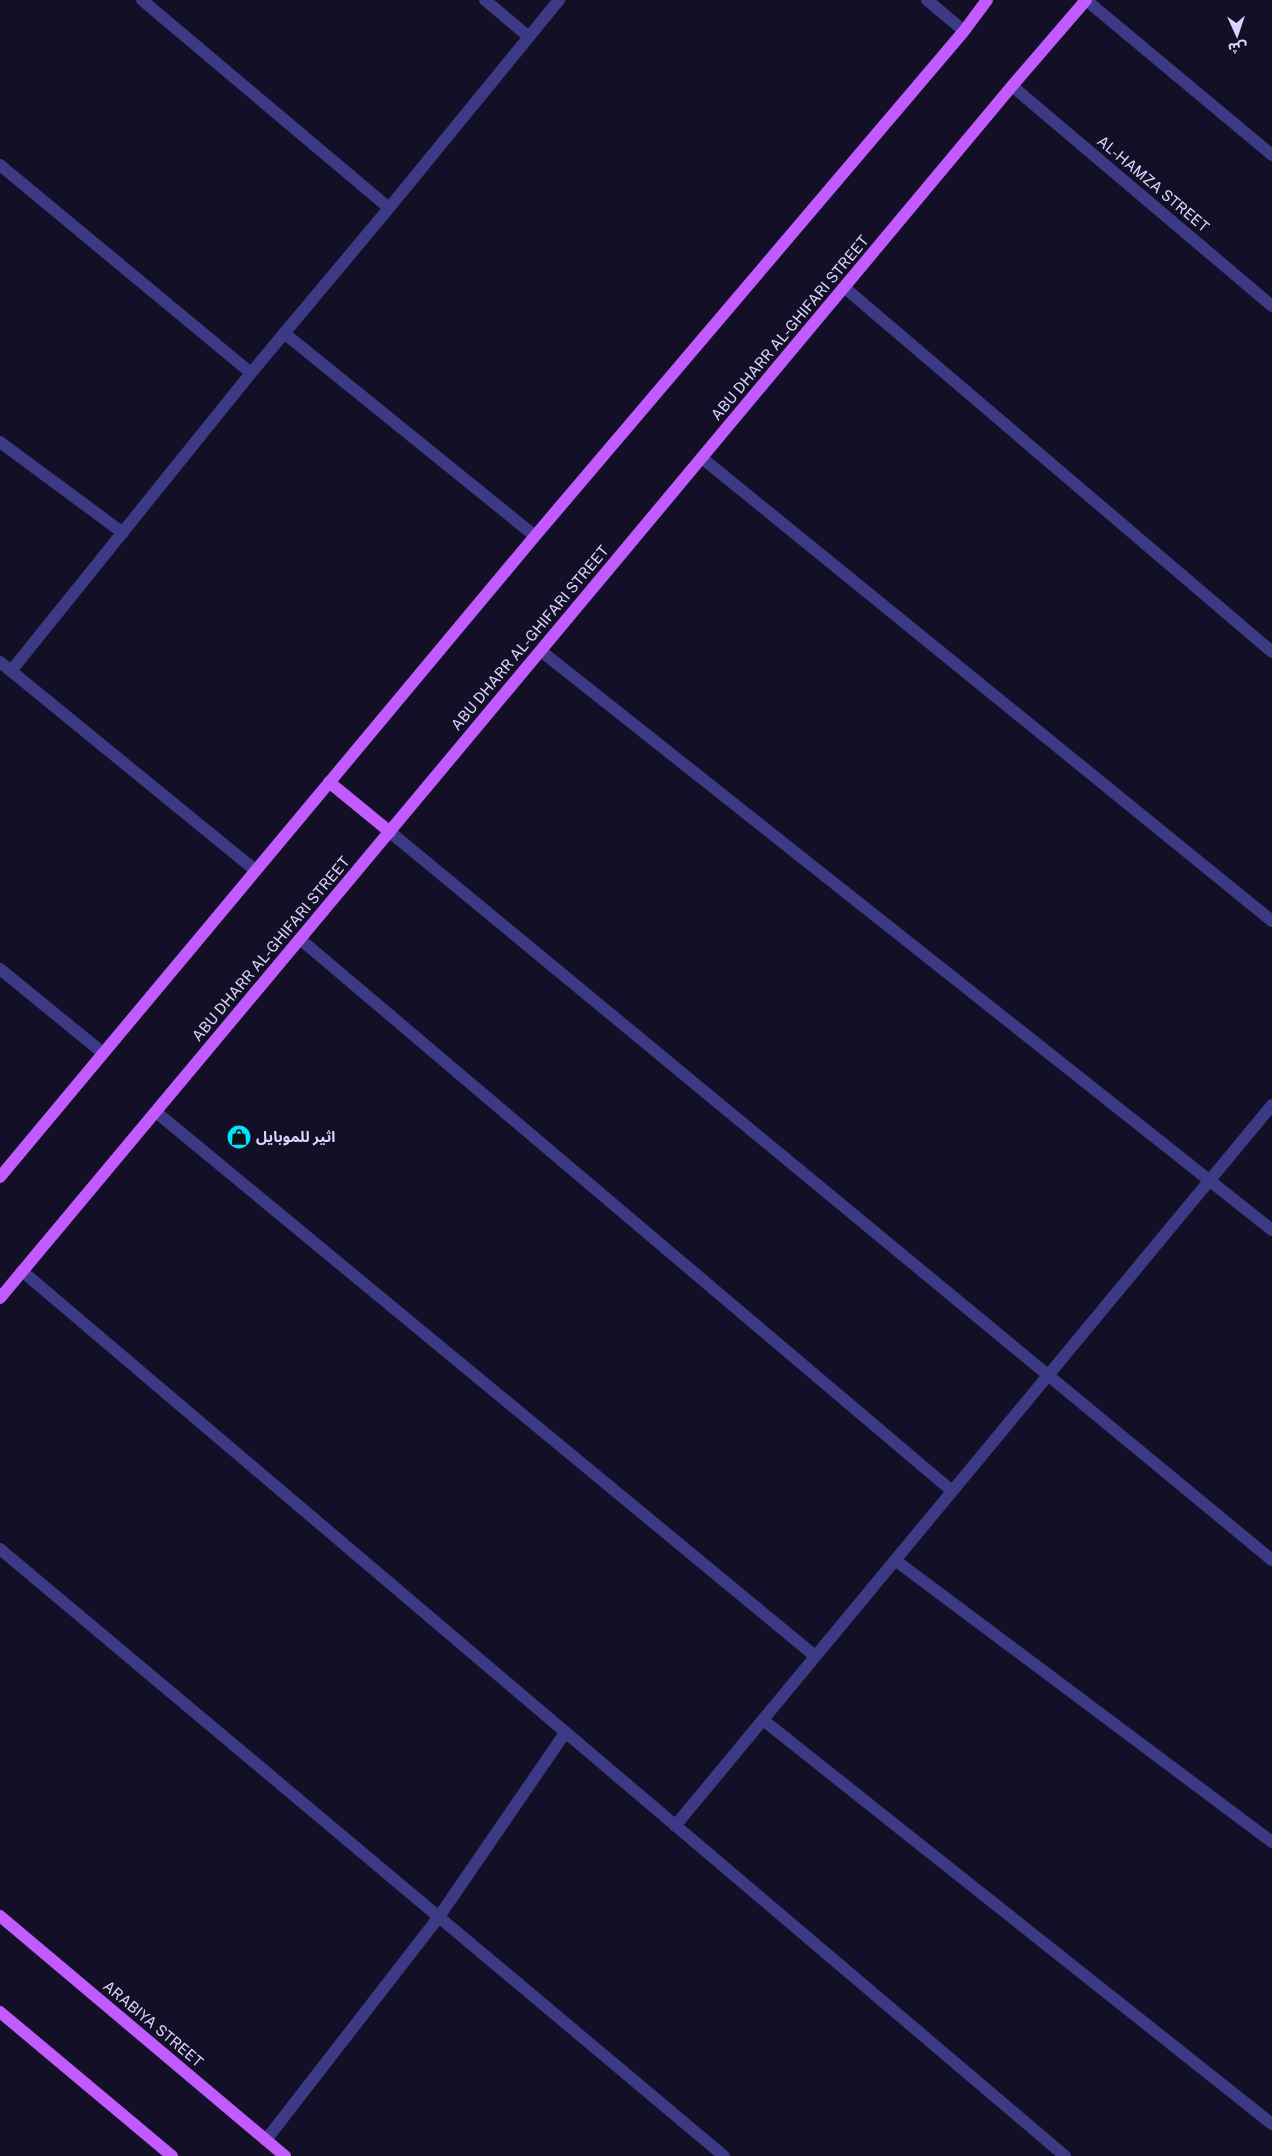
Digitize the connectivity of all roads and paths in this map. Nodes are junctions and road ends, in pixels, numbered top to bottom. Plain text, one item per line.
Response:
1 (142, 0) edge
2 (485, 0) edge
3 (559, 0) edge
4 (927, 0) edge
5 (987, 0) edge
6 (1086, 0) edge
7 (964, 31) junction
8 (529, 37) junction
9 (1012, 86) junction
10 (1272, 155) edge
11 (0, 165) edge
12 (389, 208) junction
13 (845, 288) junction
14 (1272, 306) edge
15 (284, 333) junction
16 (251, 373) junction
17 (0, 442) edge
18 (702, 458) junction
19 (123, 534) junction
20 (534, 536) junction
21 (541, 651) junction
22 (1272, 652) edge
23 (0, 662) edge
24 (11, 671) junction
25 (329, 782) junction
26 (390, 832) junction
27 (255, 870) junction
28 (1272, 921) edge
29 (300, 939) junction
30 (0, 969) edge
31 (103, 1053) junction
32 (1272, 1105) edge
33 (156, 1112) junction
34 (0, 1177) edge
35 (1210, 1180) junction
36 (1272, 1230) edge
37 (22, 1271) junction
38 (0, 1298) edge
39 (1048, 1376) junction
40 (952, 1491) junction
41 (0, 1549) edge
42 (895, 1560) junction
43 (1272, 1560) edge
44 (816, 1656) junction
45 (763, 1720) junction
46 (565, 1733) junction
47 (675, 1826) junction
48 (1272, 1842) edge
49 (0, 1916) edge
50 (438, 1918) junction
51 (0, 2012) edge
52 (1272, 2124) edge
53 (266, 2140) junction
54 (172, 2156) edge
55 (285, 2156) edge
56 (724, 2156) edge
57 (1065, 2156) edge

1 - 12 street
2 - 8 street
3 - 8 street
4 - 7 street
5 - 7 main road
6 - 9 main road, ABU DHARR AL-GHIFARI STREET
6 - 10 street
7 - 20 main road
8 - 12 street
9 - 13 main road, ABU DHARR AL-GHIFARI STREET
9 - 14 street, AL-HAMZA STREET
11 - 16 street
12 - 15 street
13 - 18 main road, ABU DHARR AL-GHIFARI STREET
13 - 22 street
15 - 16 street
15 - 20 street
16 - 19 street
17 - 19 street
18 - 21 main road, ABU DHARR AL-GHIFARI STREET
18 - 28 street
19 - 24 street
20 - 25 main road
21 - 26 main road, ABU DHARR AL-GHIFARI STREET
21 - 35 street
23 - 24 street
24 - 27 street
25 - 26 main road
25 - 27 main road
26 - 29 main road, ABU DHARR AL-GHIFARI STREET
26 - 39 street
27 - 31 main road
29 - 33 main road, ABU DHARR AL-GHIFARI STREET
29 - 40 street
30 - 31 street
31 - 34 main road
32 - 35 street
33 - 37 main road, ABU DHARR AL-GHIFARI STREET
33 - 44 street
35 - 36 street
35 - 39 street
37 - 38 main road, ABU DHARR AL-GHIFARI STREET
37 - 46 street
39 - 40 street
39 - 43 street
40 - 42 street
41 - 50 street
42 - 44 street
42 - 48 street
44 - 45 street
45 - 47 street
45 - 52 street
46 - 47 street
46 - 50 street
47 - 57 street
49 - 53 main road, ARABIYA STREET
50 - 53 street
50 - 56 street
51 - 54 main road
53 - 55 main road, ARABIYA STREET

